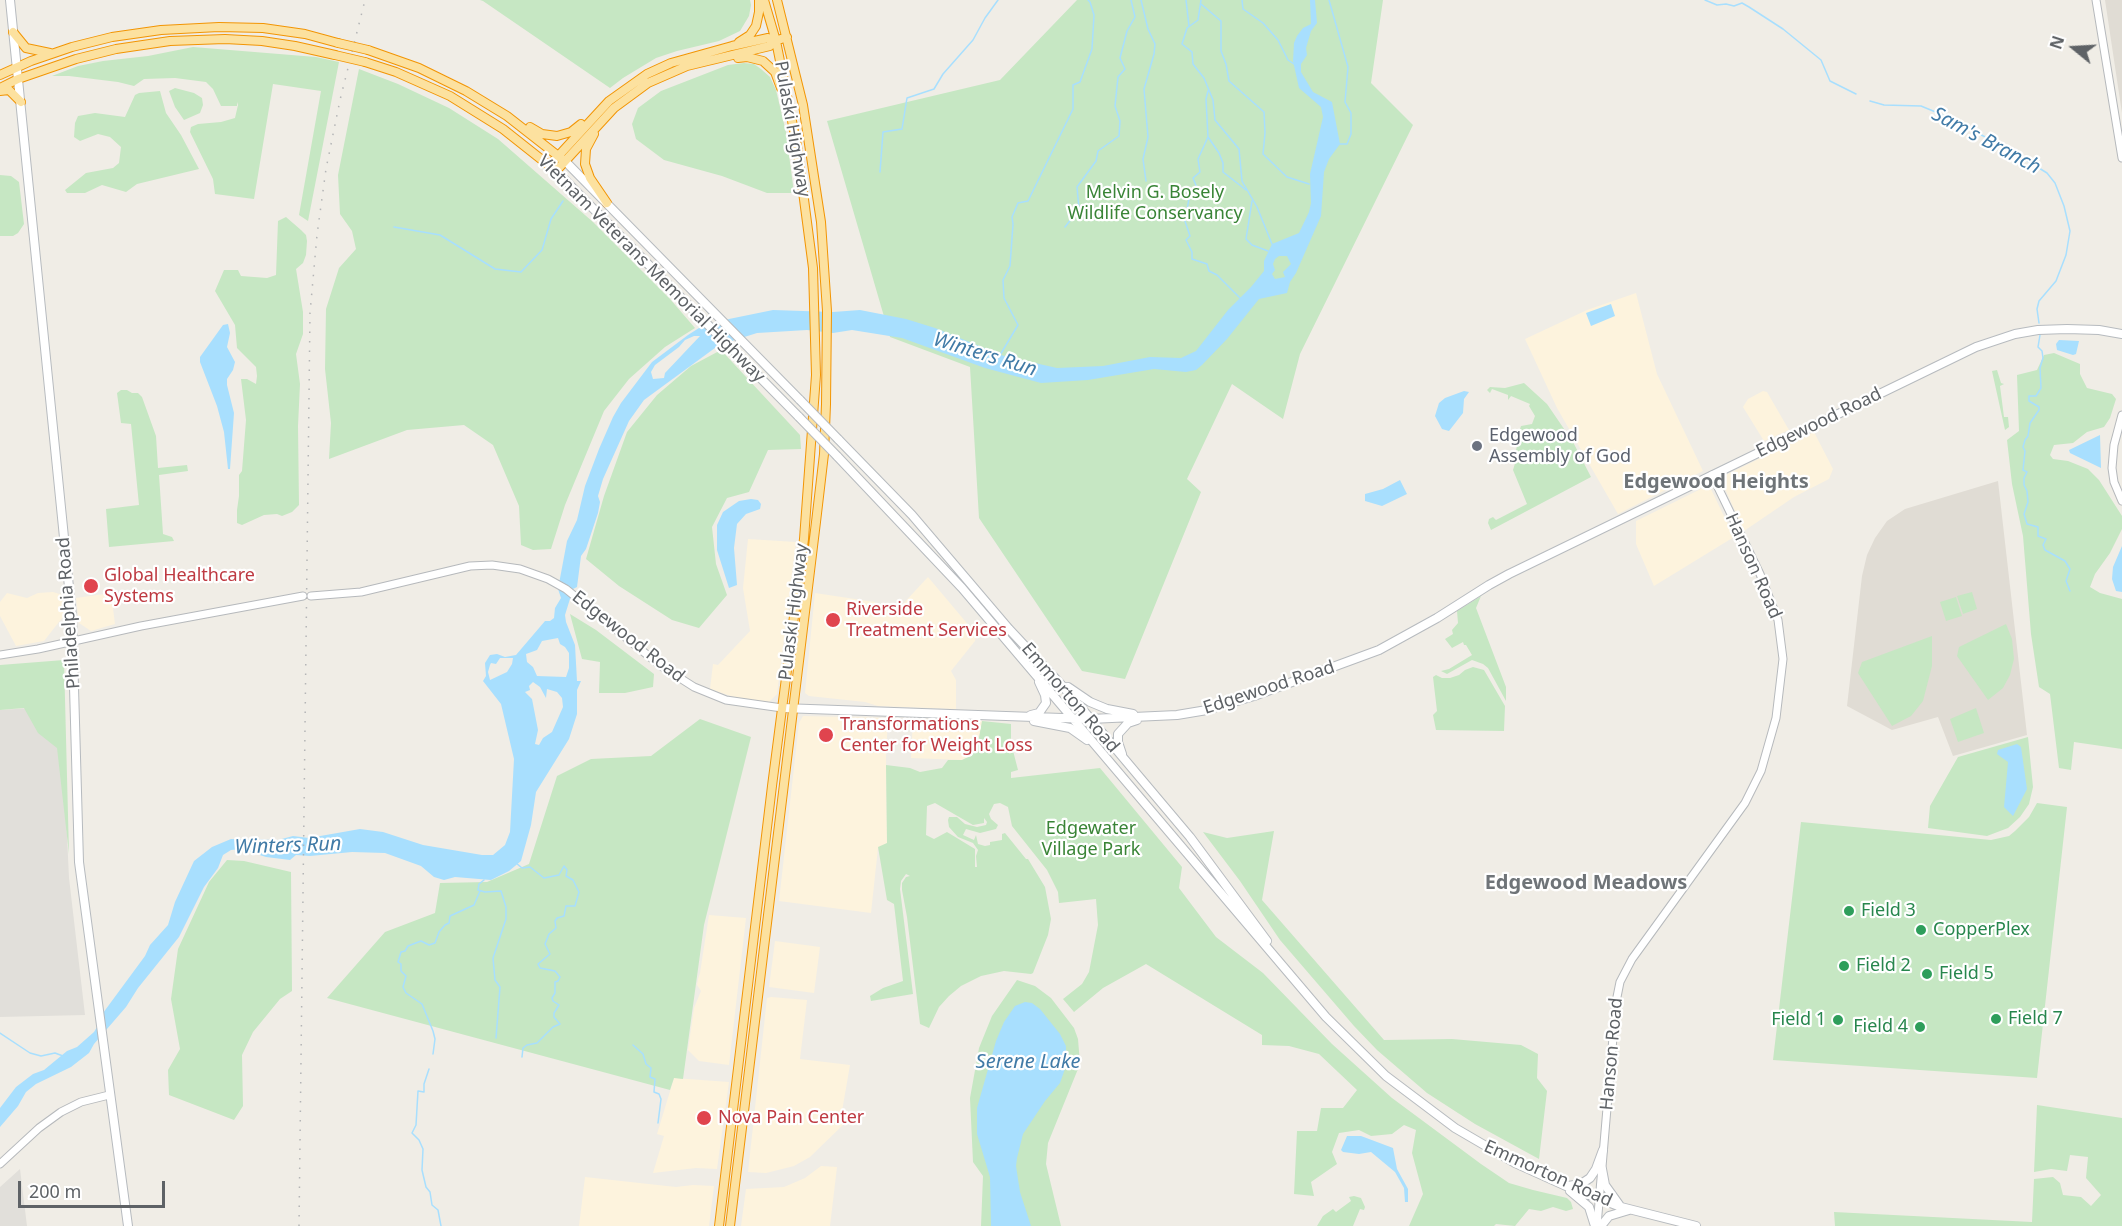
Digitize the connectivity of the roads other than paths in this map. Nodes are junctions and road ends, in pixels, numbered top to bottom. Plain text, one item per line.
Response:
1 (10, 0) edge
2 (759, 0) edge
3 (764, 0) edge
4 (777, 0) edge
5 (2096, 0) edge
6 (13, 32) junction
7 (787, 37) junction
8 (774, 41) junction
9 (732, 46) junction
10 (54, 53) junction
11 (702, 63) junction
12 (17, 67) junction
13 (0, 75) edge
14 (18, 79) junction
15 (0, 89) edge
16 (609, 101) junction
17 (21, 102) junction
18 (507, 116) junction
19 (602, 121) junction
20 (793, 123) junction
21 (562, 158) junction
22 (2122, 158) edge
23 (553, 168) junction
24 (607, 203) junction
25 (2122, 332) edge
26 (2122, 416) edge
27 (838, 439) joint
28 (837, 456) joint
29 (1712, 475) junction
30 (2122, 501) edge
31 (73, 641) junction
32 (0, 655) edge
33 (1049, 670) junction
34 (1036, 674) junction
35 (782, 708) junction
36 (793, 709) junction
37 (1147, 716) junction
38 (1024, 717) junction
39 (1073, 719) junction
40 (1090, 719) junction
41 (1103, 754) junction
42 (1126, 763) junction
43 (1286, 970) junction
44 (109, 1095) junction
45 (1603, 1150) junction
46 (0, 1164) edge
47 (1602, 1169) junction
48 (1563, 1185) junction
49 (1599, 1199) junction
50 (1625, 1208) junction
51 (128, 1226) edge
52 (719, 1226) edge
53 (730, 1226) edge
54 (1598, 1226) edge
55 (1696, 1226) edge

1 - 6 main road, Philadelphia Road
2 - 9 highway
3 - 8 highway, Pulaski Highway
4 - 7 highway, Pulaski Highway
5 - 22 street
6 - 10 highway
6 - 12 main road, Philadelphia Road
7 - 8 highway
7 - 36 highway, Pulaski Highway
8 - 9 highway
8 - 11 highway
8 - 20 highway, Pulaski Highway
9 - 16 highway
10 - 12 highway, Vietnam Veterans Memorial Highway
10 - 18 highway, Vietnam Veterans Memorial Highway, bridge
11 - 19 highway
11 - 20 highway
12 - 13 highway, Vietnam Veterans Memorial Highway
12 - 14 main road, Philadelphia Road
14 - 15 highway, Vietnam Veterans Memorial Highway
14 - 17 main road, Philadelphia Road
14 - 23 highway, Vietnam Veterans Memorial Highway, bridge
15 - 17 highway
16 - 18 highway
16 - 21 highway
17 - 31 main road, Philadelphia Road
18 - 21 highway, Vietnam Veterans Memorial Highway
19 - 21 highway
19 - 24 highway
20 - 35 highway, Pulaski Highway
21 - 23 highway
21 - 24 main road, Vietnam Veterans Memorial Highway
23 - 28 main road, Vietnam Veterans Memorial Highway, bridge
24 - 27 main road, Vietnam Veterans Memorial Highway, bridge
25 - 29 main road, Edgewood Road
26 - 30 street
27 - 33 main road, Emmorton Road
28 - 34 main road, Emmorton Road
29 - 37 main road, Edgewood Road
29 - 45 street, Hanson Road
31 - 32 street, Edgewood Road
31 - 35 street, Edgewood Road
31 - 44 main road, Philadelphia Road
33 - 37 main road
33 - 40 main road, Emmorton Road
34 - 38 main road
34 - 39 main road, Emmorton Road
35 - 36 main road, Edgewood Road
35 - 52 highway, Pulaski Highway
36 - 38 main road, Edgewood Road
36 - 53 highway, Pulaski Highway
37 - 40 main road, Edgewood Road
37 - 42 main road
38 - 39 main road, Edgewood Road
38 - 41 main road
39 - 40 main road, Edgewood Road
39 - 41 main road, Emmorton Road
40 - 42 main road, Emmorton Road
41 - 43 main road, Emmorton Road
42 - 43 main road, Emmorton Road
43 - 48 main road, Emmorton Road
44 - 46 street
44 - 51 main road, Philadelphia Road
45 - 47 street, Hanson Road
45 - 48 main road
47 - 49 street, Hanson Road
47 - 50 main road
48 - 49 main road, Emmorton Road
48 - 54 main road
49 - 50 main road, Emmorton Road
49 - 54 street, Hanson Road
50 - 54 main road
50 - 55 main road, Emmorton Road

